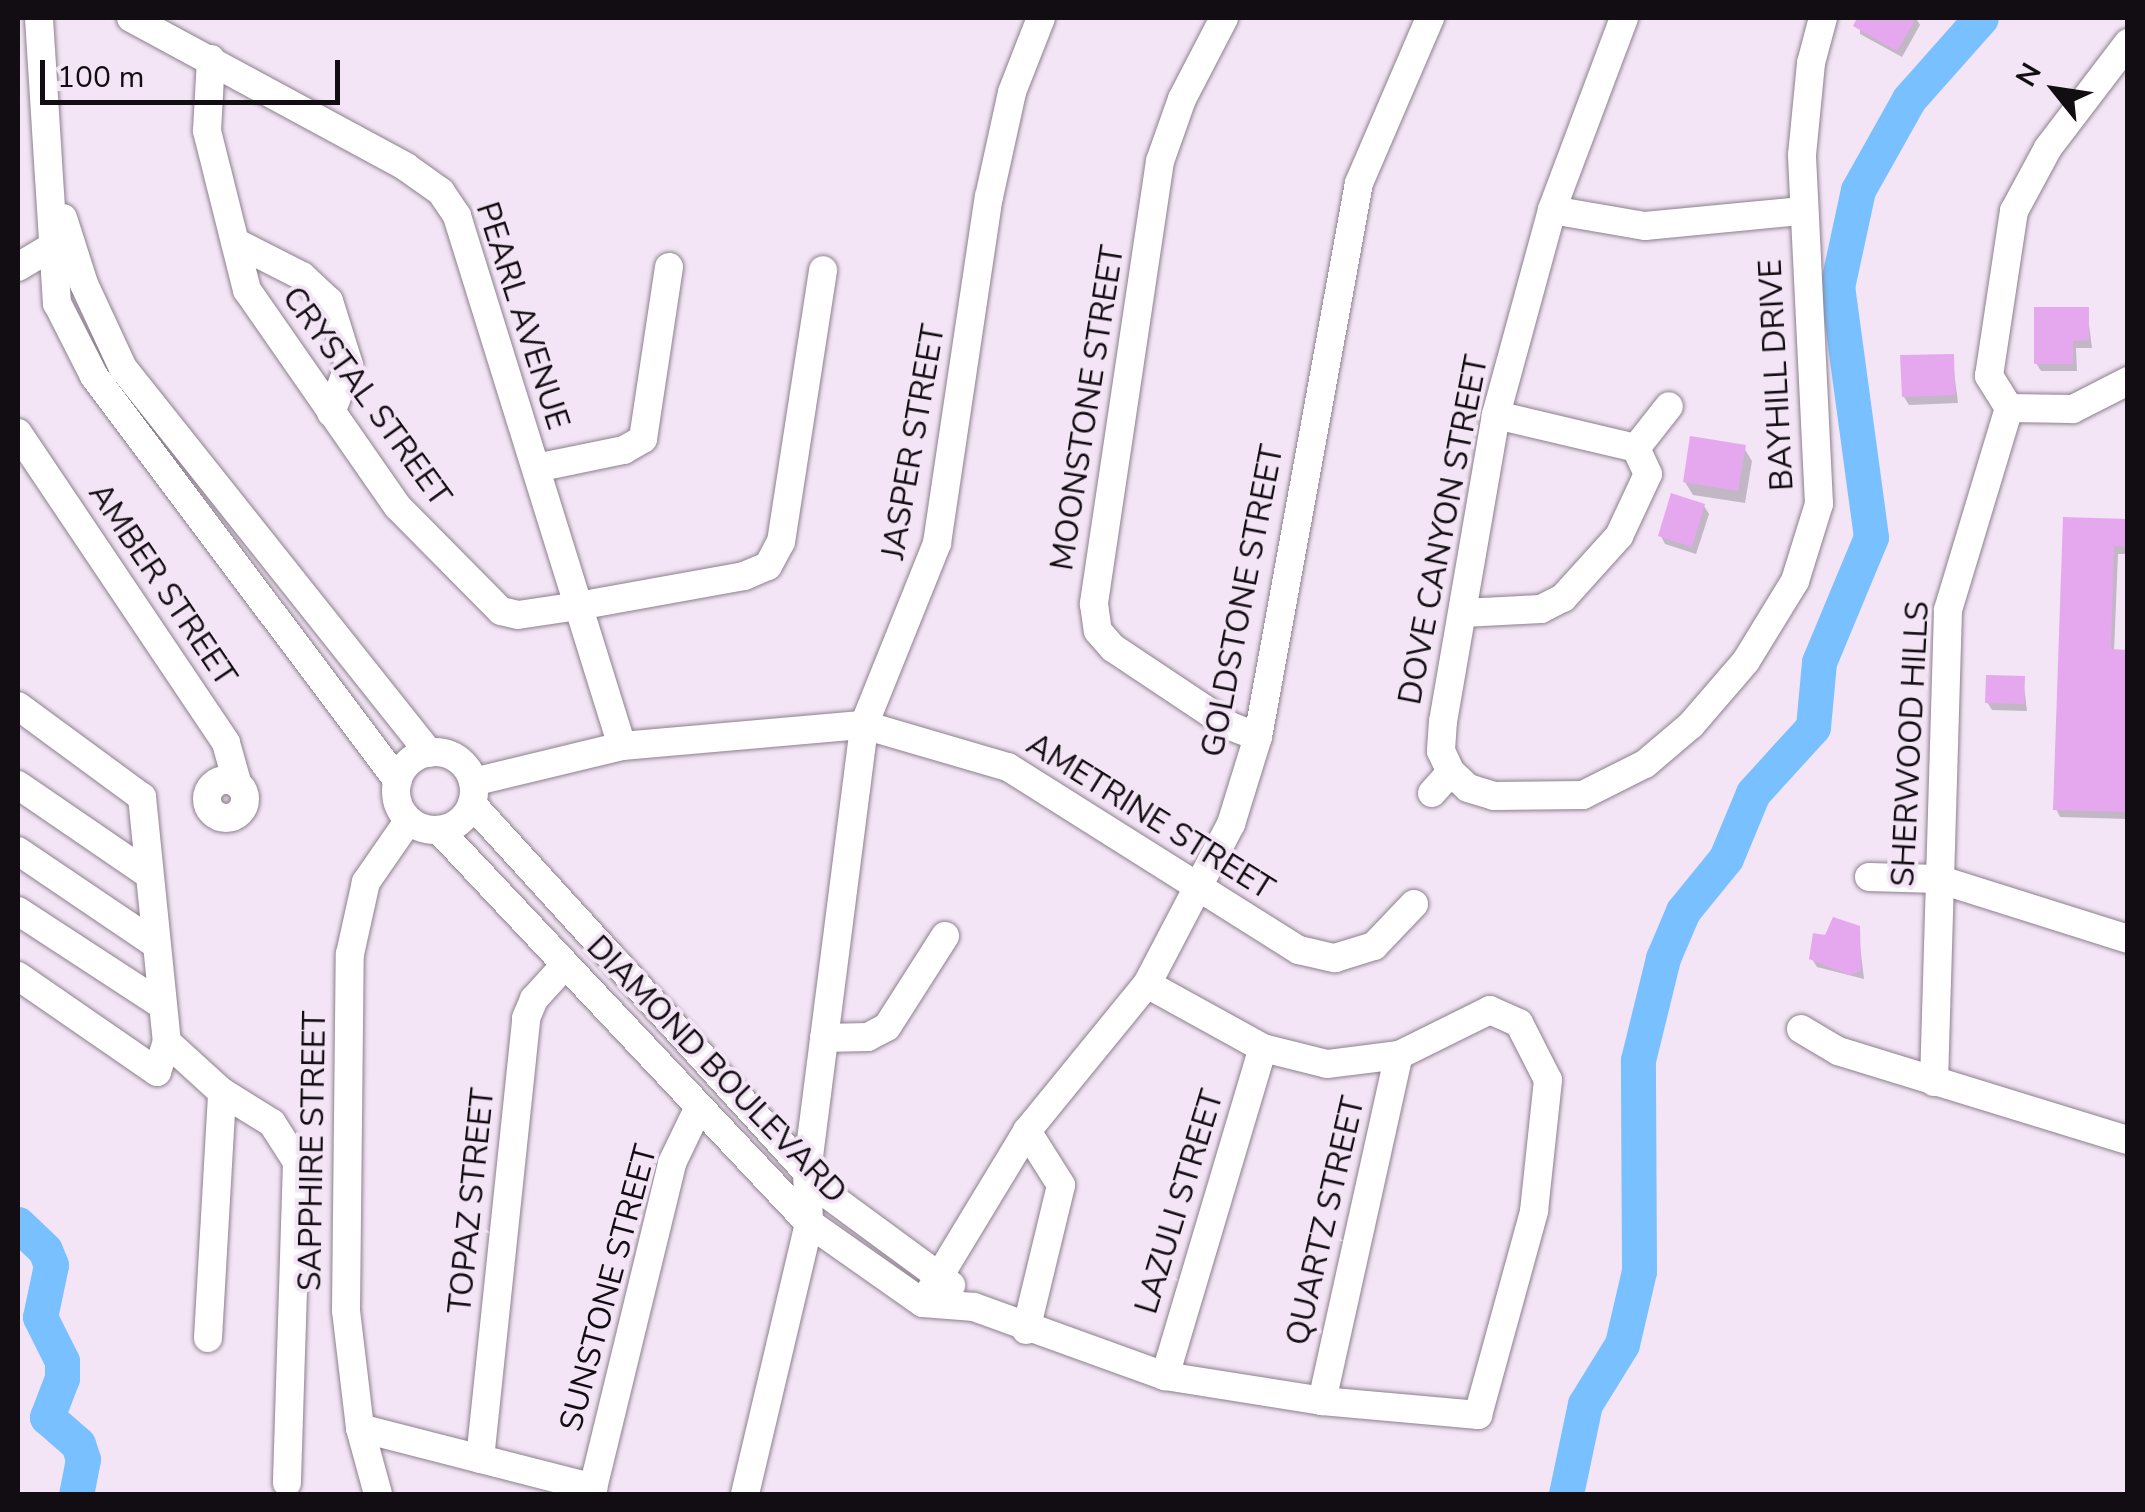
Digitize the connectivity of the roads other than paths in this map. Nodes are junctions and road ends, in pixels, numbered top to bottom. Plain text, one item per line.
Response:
1 (39, 18) edge
2 (1040, 18) edge
3 (1224, 18) edge
4 (1430, 18) edge
5 (1624, 18) edge
6 (1823, 18) edge
7 (146, 21) edge
8 (2128, 43) edge
9 (212, 59) junction
10 (1552, 210) junction
11 (1802, 211) junction
12 (62, 240) junction
13 (235, 242) junction
14 (18, 266) edge
15 (669, 267) dead end
16 (822, 270) dead end
17 (2128, 382) edge
18 (1669, 406) dead end
19 (2010, 408) junction
20 (331, 413) junction
21 (1496, 416) junction
22 (18, 433) edge
23 (1636, 448) junction
24 (536, 468) junction
25 (578, 606) junction
26 (1462, 613) junction
27 (18, 706) edge
28 (864, 725) junction
29 (1258, 737) junction
30 (622, 746) junction
31 (429, 753) junction
32 (1451, 772) junction
33 (398, 781) junction
34 (237, 782) dead end
35 (18, 784) edge
36 (472, 793) junction
37 (1432, 793) dead end
38 (409, 820) junction
39 (439, 830) junction
40 (18, 851) edge
41 (148, 874) junction
42 (1869, 877) dead end
43 (1938, 880) junction
44 (1194, 886) junction
45 (1414, 904) dead end
46 (18, 911) edge
47 (945, 936) dead end
48 (2128, 939) edge
49 (154, 944) junction
50 (566, 965) junction
51 (18, 976) edge
52 (1147, 984) junction
53 (162, 1005) junction
54 (1802, 1029) dead end
55 (824, 1038) junction
56 (166, 1042) junction
57 (1263, 1048) junction
58 (1399, 1055) junction
59 (1934, 1082) junction
60 (222, 1092) junction
61 (699, 1108) junction
62 (1027, 1132) junction
63 (2128, 1140) edge
64 (807, 1172) junction
65 (809, 1223) junction
66 (938, 1273) junction
67 (924, 1303) junction
68 (974, 1307) junction
69 (1026, 1330) junction
70 (208, 1338) dead end
71 (1165, 1376) junction
72 (1322, 1401) junction
73 (360, 1428) junction
74 (480, 1459) junction
75 (286, 1483) dead end
76 (378, 1494) edge
77 (745, 1494) edge

1 - 12 street
2 - 28 street, JASPER STREET
3 - 29 street, MOONSTONE STREET
4 - 29 street, GOLDSTONE STREET
5 - 10 street, DOVE CANYON STREET
6 - 11 street, BAYHILL DRIVE
7 - 9 street, PEARL AVENUE
8 - 19 street
9 - 13 street, CRYSTAL STREET
9 - 24 street, PEARL AVENUE
10 - 11 street
10 - 21 street, DOVE CANYON STREET
11 - 32 street, BAYHILL DRIVE
12 - 14 street
12 - 31 street
12 - 33 street
13 - 20 street, CRYSTAL STREET
13 - 20 street
15 - 24 street
16 - 25 street, CRYSTAL STREET
17 - 19 street
18 - 23 street
19 - 43 street, SHERWOOD HILLS
20 - 25 street, CRYSTAL STREET
21 - 23 street
21 - 26 street, DOVE CANYON STREET
22 - 34 street, AMBER STREET
23 - 26 street
24 - 25 street, PEARL AVENUE
25 - 30 street, PEARL AVENUE
26 - 32 street, DOVE CANYON STREET
27 - 41 street
28 - 30 street, AMETRINE STREET
28 - 44 street, AMETRINE STREET
28 - 55 street, JASPER STREET
29 - 44 street, GOLDSTONE STREET
30 - 36 street, AMETRINE STREET
31 - 33 street
31 - 36 street
32 - 37 street
33 - 38 street
35 - 41 street
36 - 39 street
36 - 64 street, DIAMOND BOULEVARD
38 - 39 street
38 - 73 street, SAPPHIRE STREET
39 - 50 street, DIAMOND BOULEVARD
40 - 49 street
41 - 49 street
42 - 43 street
43 - 48 street
43 - 59 street, SHERWOOD HILLS
44 - 45 street, AMETRINE STREET
44 - 52 street, GOLDSTONE STREET
46 - 53 street
47 - 55 street
49 - 53 street
50 - 61 street, DIAMOND BOULEVARD
50 - 74 street, TOPAZ STREET
51 - 56 street
52 - 57 street
52 - 62 street, GOLDSTONE STREET
53 - 56 street
54 - 59 street
55 - 64 street, JASPER STREET
56 - 60 street
57 - 58 street
57 - 71 street, LAZULI STREET
58 - 72 street, QUARTZ STREET
58 - 72 street, DIAMOND BOULEVARD
59 - 63 street
60 - 70 street
60 - 75 street
61 - 65 street, DIAMOND BOULEVARD
61 - 74 street, SUNSTONE STREET
62 - 66 street, GOLDSTONE STREET
62 - 69 street
64 - 65 street, JASPER STREET
64 - 66 street, DIAMOND BOULEVARD
65 - 67 street, DIAMOND BOULEVARD
65 - 77 street, JASPER STREET
66 - 67 street, GOLDSTONE STREET
66 - 68 street, DIAMOND BOULEVARD
67 - 68 street, DIAMOND BOULEVARD
68 - 69 street, DIAMOND BOULEVARD
69 - 71 street, DIAMOND BOULEVARD
71 - 72 street, DIAMOND BOULEVARD
73 - 74 street
73 - 76 street, SAPPHIRE STREET

